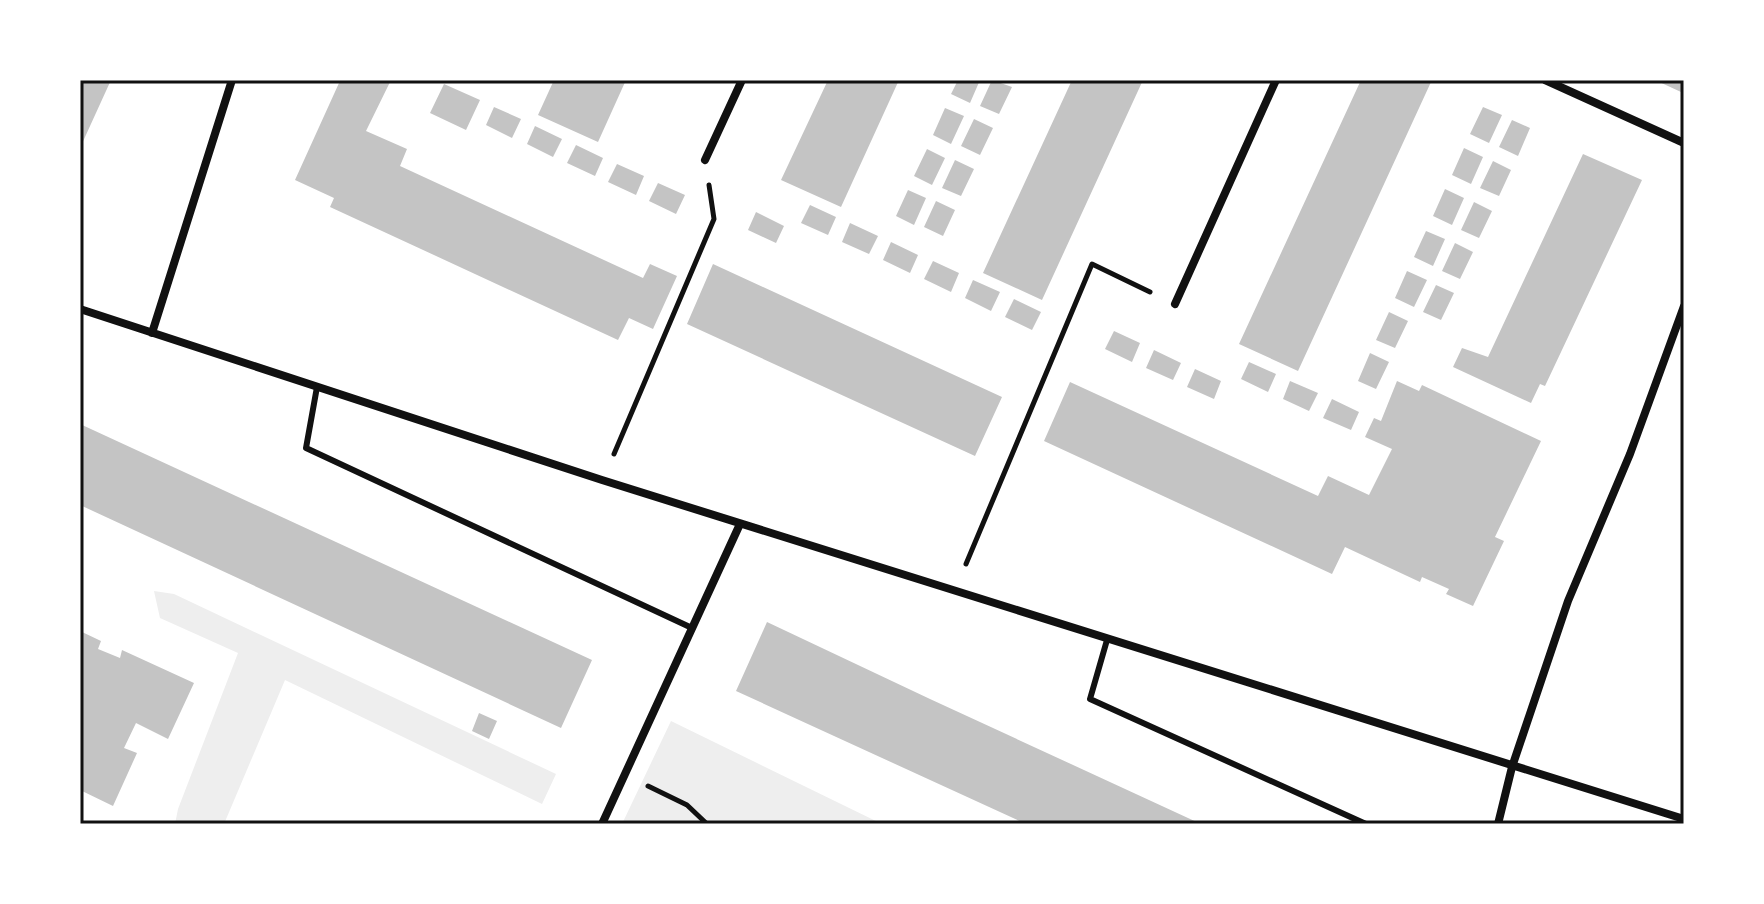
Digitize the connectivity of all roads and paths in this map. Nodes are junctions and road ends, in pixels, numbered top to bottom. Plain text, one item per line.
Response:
1 (232, 80) edge
2 (742, 80) edge
3 (1276, 80) edge
4 (1545, 80) edge
5 (1684, 143) edge
6 (705, 160) joint
7 (1175, 304) joint
8 (1684, 306) edge
9 (80, 309) edge
10 (152, 333) junction
11 (317, 387) junction
12 (602, 480) junction
13 (740, 524) junction
14 (955, 591) junction
15 (692, 628) junction
16 (1107, 640) junction
17 (1512, 767) junction
18 (625, 776) junction
19 (1684, 819) edge
20 (602, 824) edge
21 (707, 824) edge
22 (1366, 824) edge
23 (1498, 824) edge

1 - 10 street
2 - 6 street
3 - 7 street
4 - 5 street
6 - 12 path
7 - 14 path
8 - 17 street
9 - 10 street
10 - 11 street
11 - 12 street
11 - 15 lane
12 - 13 street
13 - 14 street
13 - 15 street
14 - 16 street
15 - 18 street
16 - 17 street
16 - 22 lane
17 - 19 street
17 - 23 street
18 - 20 street
18 - 21 path

